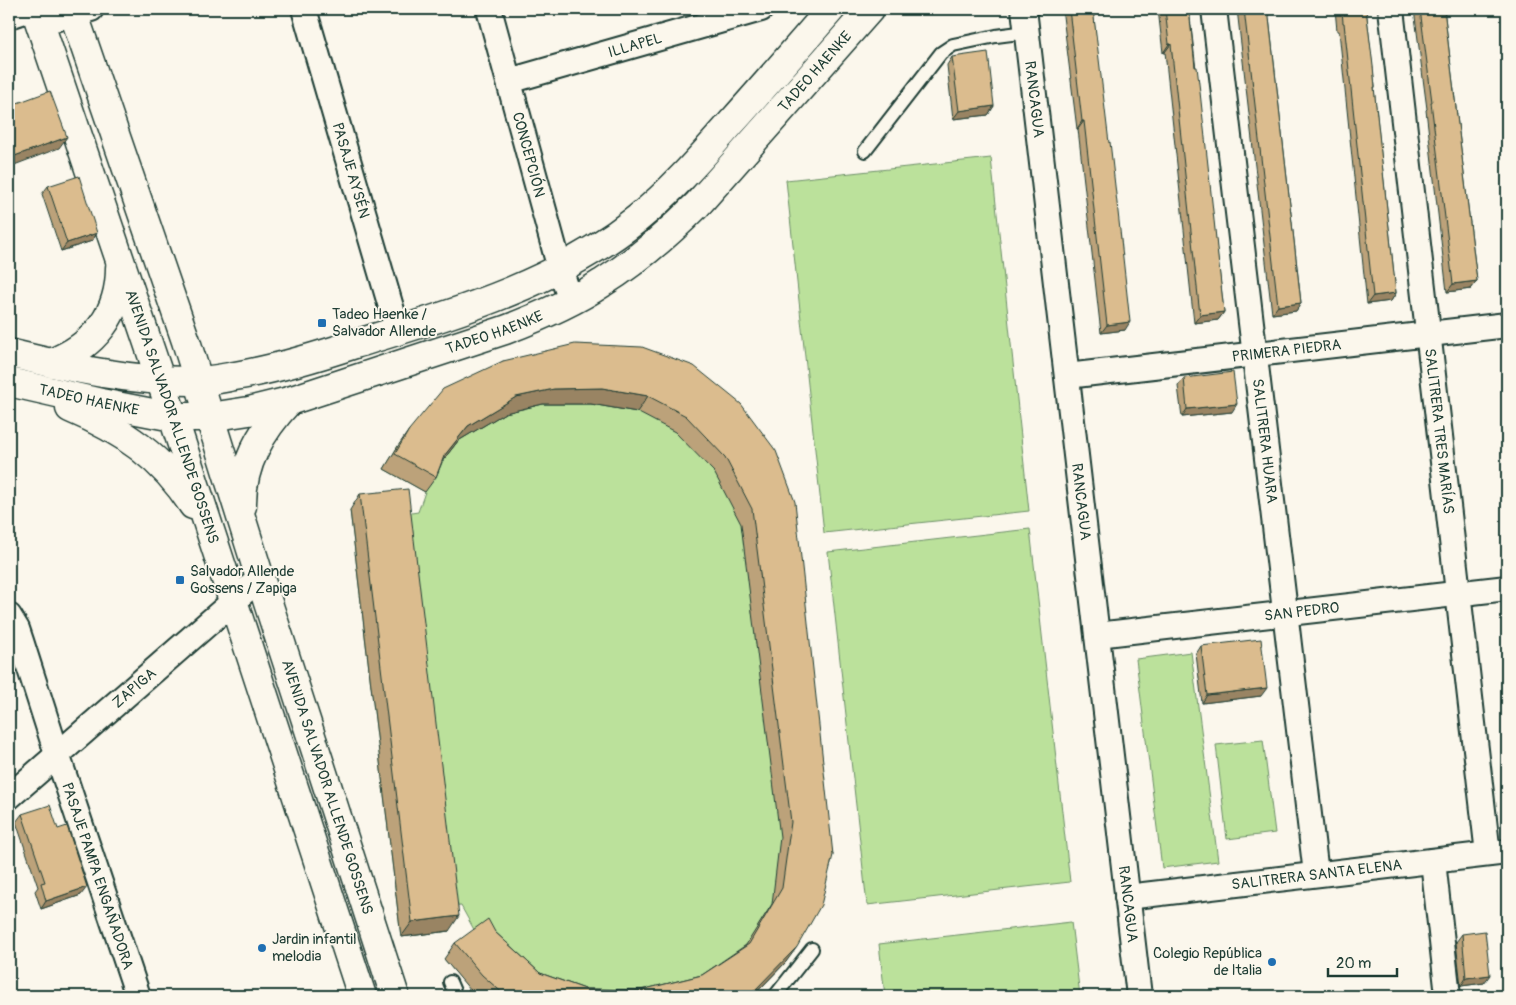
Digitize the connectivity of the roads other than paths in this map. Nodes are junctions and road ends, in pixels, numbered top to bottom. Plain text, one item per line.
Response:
1 (304, 9) edge
2 (489, 9) edge
3 (761, 9) edge
4 (831, 9) edge
5 (870, 9) edge
6 (1024, 9) edge
7 (1214, 9) edge
8 (1391, 9) edge
9 (79, 10) edge
10 (35, 13) edge
11 (9, 16) edge
12 (1027, 32) junction
13 (509, 81) junction
14 (865, 151) dead end
15 (120, 262) junction
16 (560, 269) junction
17 (571, 301) junction
18 (1507, 325) edge
19 (398, 331) junction
20 (1428, 334) junction
21 (9, 354) edge
22 (1255, 354) junction
23 (51, 363) junction
24 (1067, 376) junction
25 (160, 380) junction
26 (199, 381) junction
27 (9, 382) edge
28 (289, 401) junction
29 (173, 417) junction
30 (210, 418) junction
31 (242, 517) junction
32 (211, 535) junction
33 (260, 578) junction
34 (1507, 588) edge
35 (1458, 594) junction
36 (233, 600) junction
37 (1285, 613) junction
38 (9, 616) edge
39 (1097, 634) junction
40 (57, 754) junction
41 (9, 797) edge
42 (1498, 853) edge
43 (1432, 861) junction
44 (1316, 874) junction
45 (1127, 896) junction
46 (812, 949) dead end
47 (450, 982) dead end
48 (138, 996) edge
49 (362, 996) edge
50 (395, 996) edge
51 (456, 996) edge
52 (775, 996) edge
53 (1139, 996) edge
54 (1448, 996) edge

1 - 19 street, PASAJE AYSÉN
2 - 13 street, CONCEPCIÓN
3 - 13 street, ILLAPEL
4 - 16 main road, TADEO HAENKE
5 - 17 main road, TADEO HAENKE
6 - 12 street, RANCAGUA
7 - 22 street, SALITRERA HUARA
8 - 20 street, SALITRERA TRES MARÍAS
9 - 10 street
9 - 26 main road, AVENIDA SALVADOR ALLENDE GOSSENS
10 - 11 street
10 - 15 main road, AVENIDA SALVADOR ALLENDE GOSSENS
12 - 14 lane
12 - 24 street, RANCAGUA
13 - 16 street, CONCEPCIÓN
15 - 23 main road
15 - 25 main road, AVENIDA SALVADOR ALLENDE GOSSENS
16 - 17 street, CONCEPCIÓN
16 - 19 main road, TADEO HAENKE
17 - 28 main road, TADEO HAENKE
18 - 20 street, PRIMERA PIEDRA
19 - 26 main road, TADEO HAENKE
20 - 22 street, PRIMERA PIEDRA
20 - 35 street, SALITRERA TRES MARÍAS
21 - 23 main road, TADEO HAENKE
22 - 24 street, PRIMERA PIEDRA
22 - 37 street, SALITRERA HUARA
23 - 25 main road, TADEO HAENKE
24 - 39 street, RANCAGUA
25 - 26 main road, TADEO HAENKE
25 - 29 main road, AVENIDA SALVADOR ALLENDE GOSSENS
26 - 30 main road, AVENIDA SALVADOR ALLENDE GOSSENS
27 - 29 main road, TADEO HAENKE
27 - 32 main road
28 - 30 main road, TADEO HAENKE
28 - 31 main road
29 - 30 main road, TADEO HAENKE
29 - 32 main road, AVENIDA SALVADOR ALLENDE GOSSENS
30 - 31 main road, AVENIDA SALVADOR ALLENDE GOSSENS
31 - 33 main road, AVENIDA SALVADOR ALLENDE GOSSENS
32 - 36 main road, AVENIDA SALVADOR ALLENDE GOSSENS
33 - 36 street, ZAPIGA
33 - 50 main road, AVENIDA SALVADOR ALLENDE GOSSENS
34 - 35 street, SAN PEDRO
35 - 37 street, SAN PEDRO
35 - 42 street, SALITRERA TRES MARÍAS
36 - 40 street, ZAPIGA
36 - 49 main road, AVENIDA SALVADOR ALLENDE GOSSENS
37 - 39 street, SAN PEDRO
37 - 44 street, SALITRERA HUARA
38 - 40 street, PASAJE PAMPA ENGAÑADORA
39 - 45 street, RANCAGUA
40 - 41 street, ZAPIGA
40 - 48 street, PASAJE PAMPA ENGAÑADORA
42 - 43 street, SALITRERA SANTA ELENA
43 - 44 street, SALITRERA SANTA ELENA
43 - 54 street
44 - 45 street, SALITRERA SANTA ELENA
45 - 53 street, RANCAGUA
46 - 52 lane
47 - 51 lane

